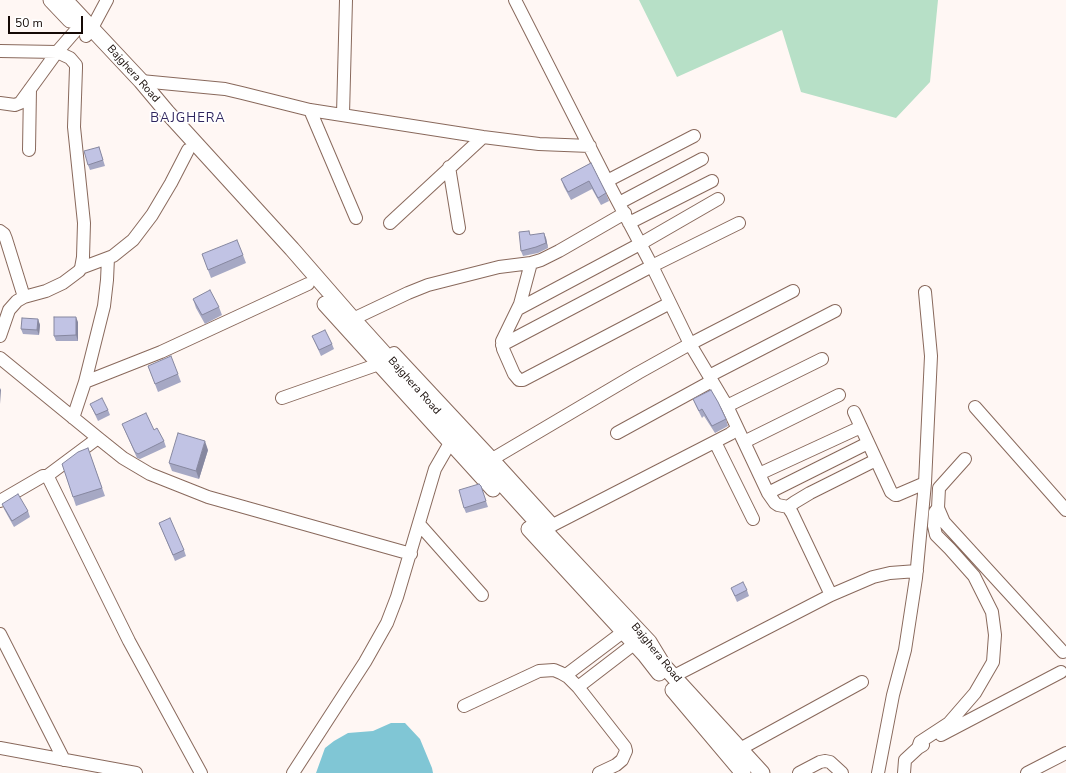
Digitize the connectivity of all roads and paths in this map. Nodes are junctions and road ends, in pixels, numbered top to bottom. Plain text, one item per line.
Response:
1 (51, 0) edge
2 (65, 0) edge
3 (107, 0) edge
4 (346, 0) edge
5 (515, 0) edge
6 (85, 28) junction
7 (0, 51) edge
8 (57, 52) junction
9 (141, 81) junction
10 (30, 89) junction
11 (0, 103) edge
12 (310, 110) junction
13 (343, 114) junction
14 (694, 136) dead end
15 (483, 137) junction
16 (590, 146) junction
17 (29, 150) dead end
18 (188, 150) junction
19 (702, 159) dead end
20 (449, 167) junction
21 (607, 181) junction
22 (712, 181) dead end
23 (718, 199) dead end
24 (624, 213) junction
25 (356, 218) dead end
26 (390, 223) dead end
27 (739, 223) dead end
28 (459, 228) dead end
29 (0, 231) edge
30 (640, 244) junction
31 (108, 258) junction
32 (531, 263) junction
33 (652, 266) junction
34 (81, 268) junction
35 (308, 284) junction
36 (793, 291) dead end
37 (925, 292) dead end
38 (24, 297) junction
39 (670, 303) junction
40 (518, 309) junction
41 (835, 311) dead end
42 (356, 317) junction
43 (0, 336) edge
44 (690, 344) junction
45 (502, 345) junction
46 (0, 358) edge
47 (822, 359) dead end
48 (379, 364) junction
49 (710, 379) junction
50 (85, 382) junction
51 (839, 394) dead end
52 (282, 398) dead end
53 (727, 406) junction
54 (975, 407) dead end
55 (854, 412) dead end
56 (73, 418) junction
57 (861, 427) junction
58 (737, 429) junction
59 (617, 433) dead end
60 (453, 437) junction
61 (98, 438) junction
62 (715, 442) junction
63 (744, 442) junction
64 (868, 443) junction
65 (965, 459) dead end
66 (876, 460) junction
67 (488, 461) junction
68 (759, 474) junction
69 (47, 476) junction
70 (925, 483) junction
71 (768, 493) junction
72 (0, 500) edge
73 (788, 507) junction
74 (938, 508) junction
75 (1066, 510) edge
76 (753, 519) dead end
77 (418, 524) junction
78 (549, 527) junction
79 (411, 554) junction
80 (917, 571) junction
81 (482, 595) dead end
82 (831, 595) junction
83 (623, 632) junction
84 (0, 634) edge
85 (634, 644) junction
86 (1064, 651) edge
87 (1063, 674) edge
88 (566, 675) junction
89 (674, 676) junction
90 (862, 682) dead end
91 (578, 687) junction
92 (464, 706) dead end
93 (0, 748) edge
94 (918, 748) junction
95 (740, 749) junction
96 (1066, 753) edge
97 (64, 760) junction
98 (136, 773) edge
99 (201, 773) edge
100 (293, 773) edge
101 (599, 773) edge
102 (743, 773) edge
103 (762, 773) edge
104 (799, 773) edge
105 (842, 773) edge
106 (878, 773) edge
107 (904, 773) edge
108 (1027, 773) edge

1 - 6 main road, Bajghera Road
2 - 6 main road, Bajghera Road
3 - 6 street
4 - 13 street
5 - 16 street
6 - 8 street
6 - 9 main road, Bajghera Road
6 - 18 main road, Bajghera Road
7 - 8 street
8 - 10 street
8 - 34 street
9 - 12 street
9 - 42 main road, Bajghera Road
10 - 11 street
10 - 17 street
12 - 13 street
12 - 25 street
13 - 15 street
14 - 21 street
15 - 16 street
15 - 20 street
16 - 21 street
18 - 31 street
18 - 35 main road, Bajghera Road
19 - 24 street
20 - 26 street
20 - 28 street
21 - 24 street
22 - 24 street
23 - 30 street
24 - 30 street
24 - 32 street
27 - 33 street
29 - 38 street
30 - 33 street
30 - 40 street
31 - 34 street
31 - 50 street
32 - 40 street
32 - 42 street
33 - 39 street
33 - 45 street
34 - 38 street
35 - 48 main road, Bajghera Road
35 - 50 street
36 - 44 street
37 - 70 street
38 - 43 street
39 - 44 street
39 - 45 street
40 - 45 street
41 - 49 street
42 - 60 main road, Bajghera Road
42 - 67 street
44 - 49 street
44 - 67 street
46 - 56 street
47 - 53 street
48 - 52 street
48 - 60 main road, Bajghera Road
49 - 53 street
49 - 59 street
50 - 56 street
51 - 63 street
53 - 58 street
54 - 75 street
55 - 57 street
56 - 61 street
57 - 64 street
57 - 68 street
58 - 62 street
58 - 63 street
60 - 67 main road, Bajghera Road
60 - 77 street
60 - 83 main road, Bajghera Road
61 - 69 street
61 - 79 street
62 - 76 street
62 - 78 street
63 - 68 street
64 - 66 street
64 - 71 street
65 - 74 street
66 - 70 street
66 - 73 street
67 - 78 main road, Bajghera Road
68 - 71 street
69 - 72 street
69 - 99 street
70 - 80 street
71 - 73 street
73 - 82 street
74 - 86 street
74 - 94 street
77 - 79 street
77 - 81 street
78 - 89 main road, Bajghera Road
79 - 100 street
80 - 82 street
80 - 106 street
82 - 89 street
83 - 85 main road, Bajghera Road
83 - 88 street
84 - 97 street
85 - 91 street
85 - 102 main road, Bajghera Road
86 - 87 street
87 - 94 street
88 - 91 street
88 - 92 street
89 - 95 main road, Bajghera Road
90 - 95 street
91 - 101 street
93 - 97 street
94 - 107 street
95 - 103 main road, Bajghera Road
96 - 108 street
97 - 98 street
104 - 105 street

